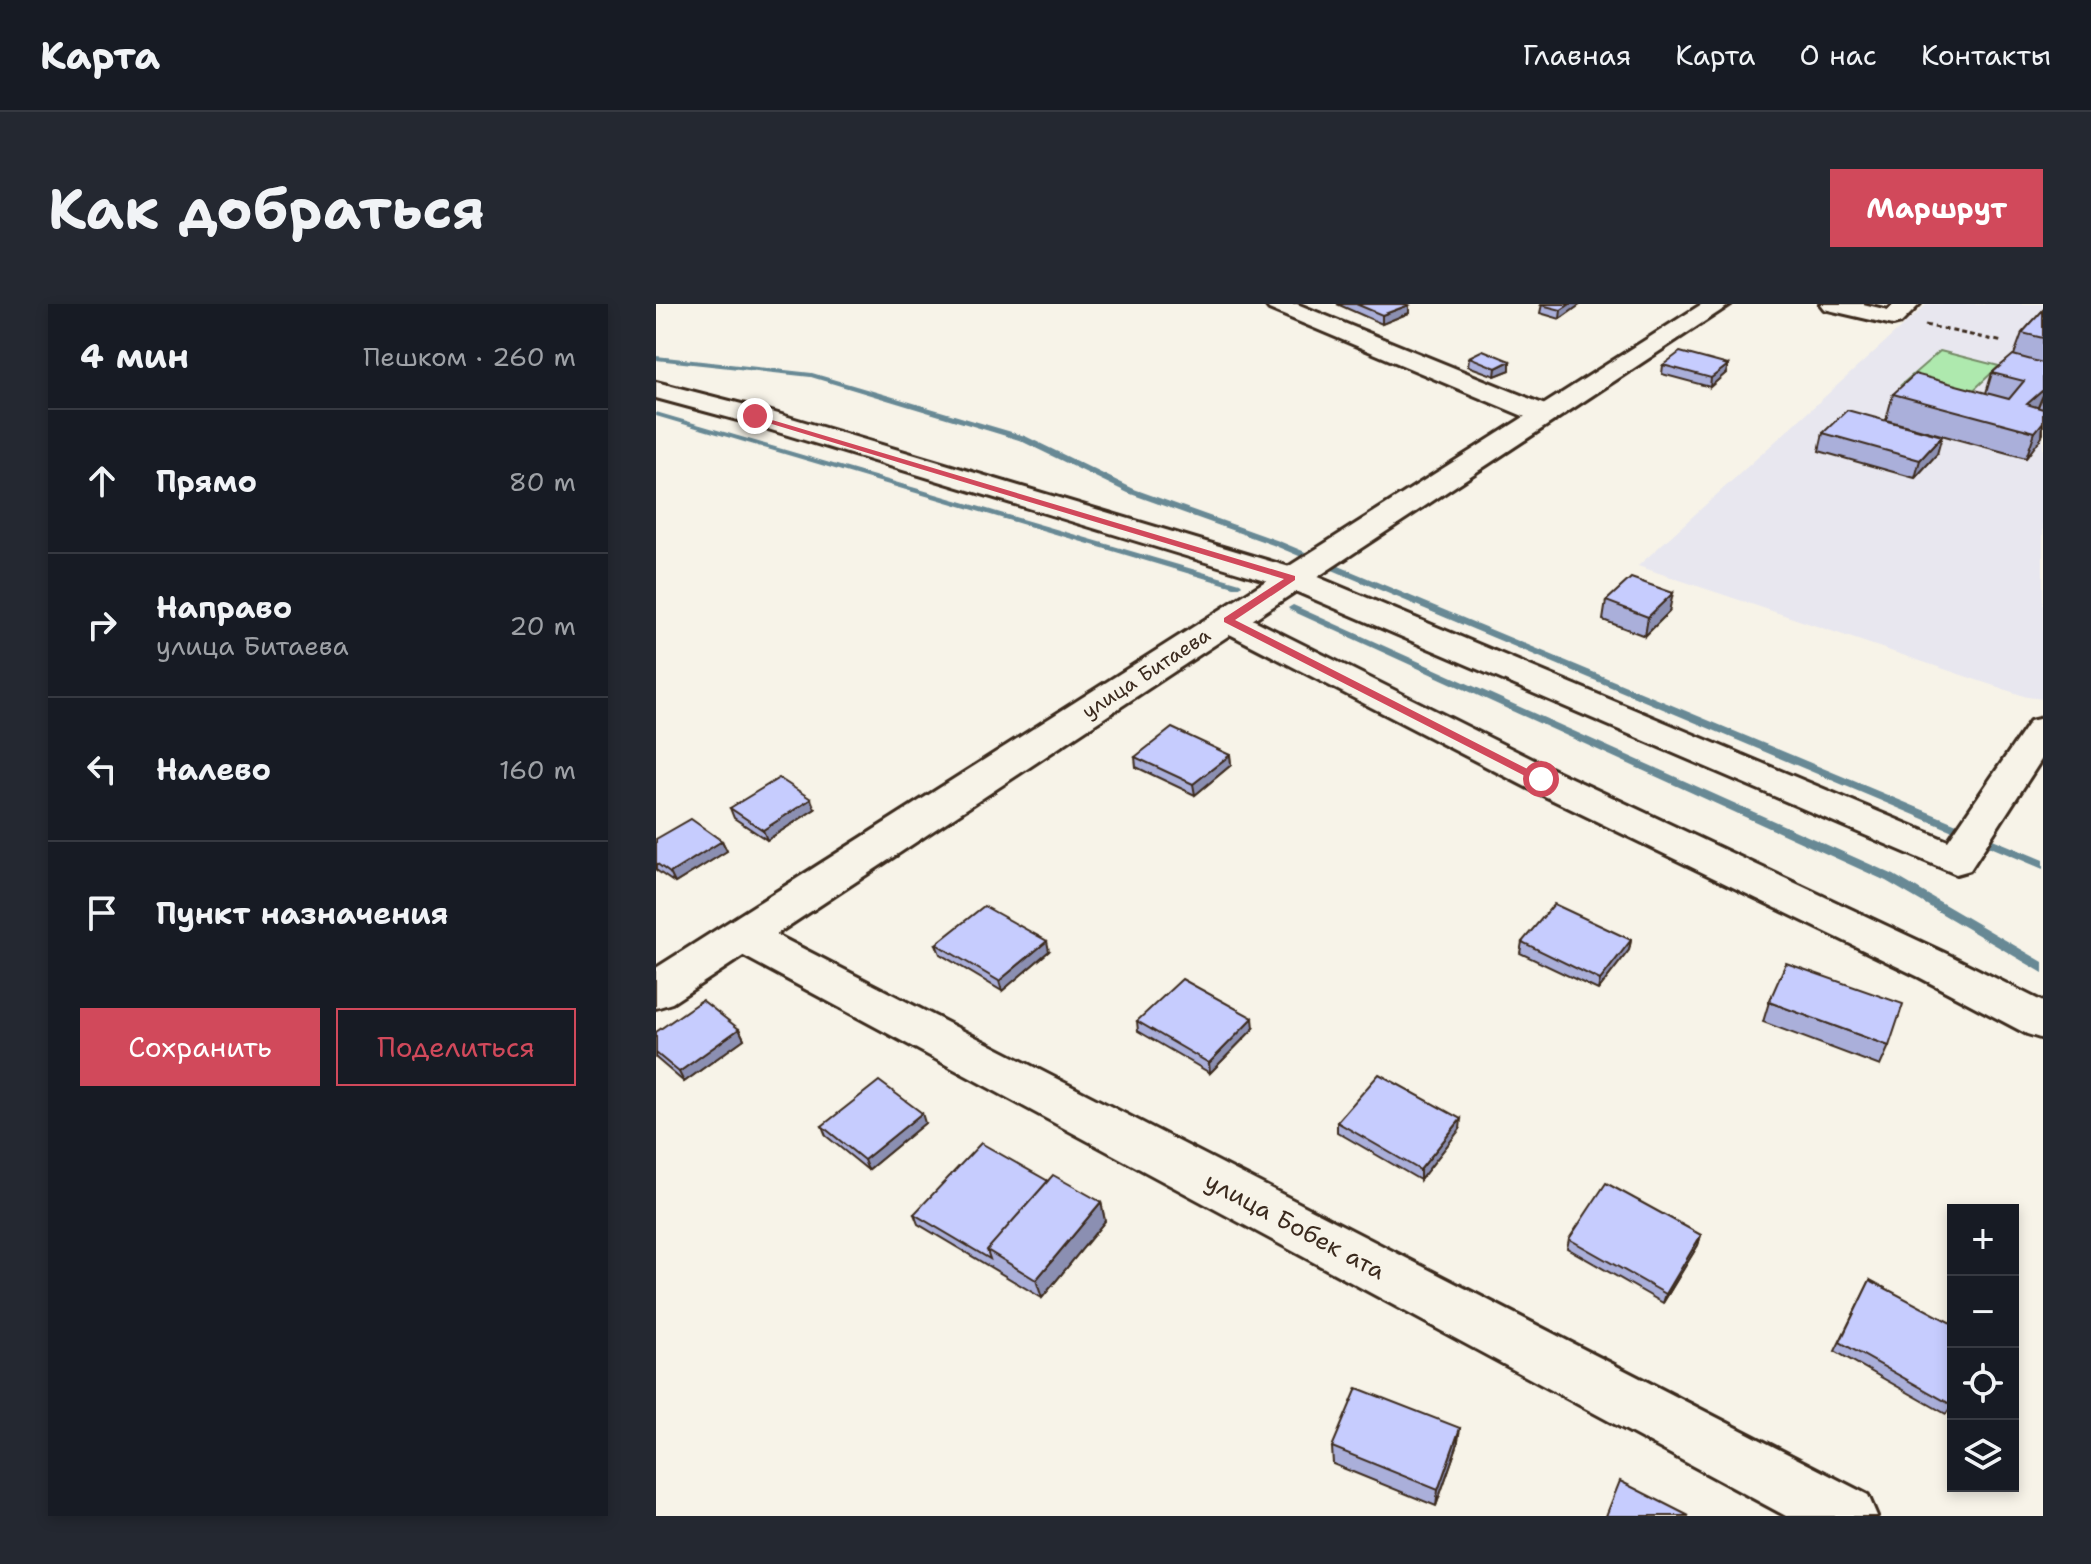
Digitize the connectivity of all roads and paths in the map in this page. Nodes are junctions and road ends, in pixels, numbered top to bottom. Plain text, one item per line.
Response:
1 (1277, 304) edge
2 (1719, 304) edge
3 (1832, 304) edge
4 (1900, 311) edge
5 (2003, 342) dead end
6 (656, 390) edge
7 (1545, 415) junction
8 (1292, 578) junction
9 (1228, 620) junction
10 (2043, 729) edge
11 (742, 936) junction
12 (656, 991) edge
13 (2043, 1022) edge
14 (1847, 1516) edge

1 - 7 street
2 - 7 street, улица Битаева
3 - 4 street
4 - 5 path
6 - 8 street
7 - 8 street, улица Битаева
8 - 9 street, улица Битаева
8 - 10 street
9 - 11 street, улица Битаева
9 - 13 street
11 - 12 street, улица Битаева
11 - 14 street, улица Бобек ата

